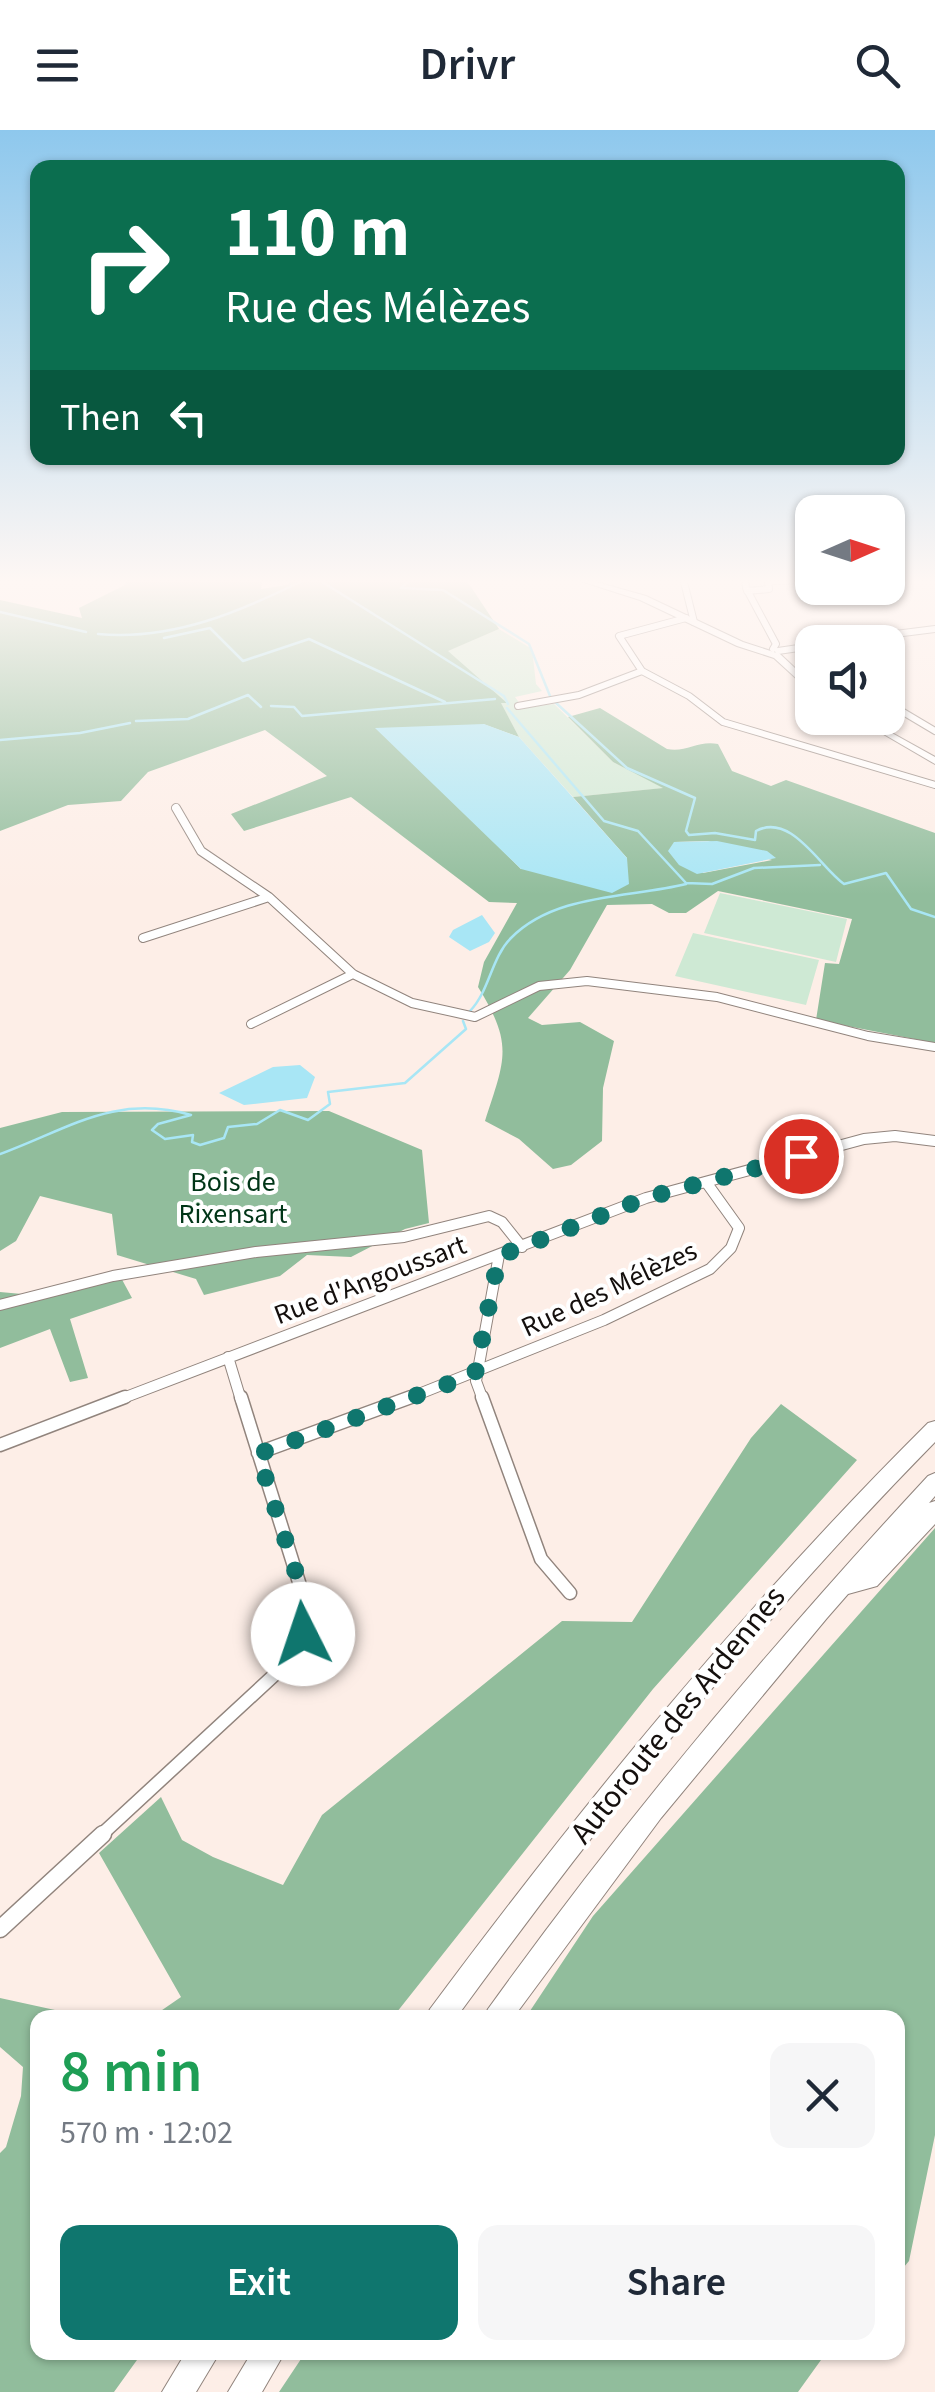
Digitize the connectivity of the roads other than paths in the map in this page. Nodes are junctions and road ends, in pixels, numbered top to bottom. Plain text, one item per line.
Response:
1 (606, 684) edge
2 (666, 684) edge
3 (518, 706) dead end
4 (905, 713) edge
5 (935, 731) edge
6 (890, 735) edge
7 (935, 761) edge
8 (935, 785) edge
9 (176, 808) dead end
10 (269, 898) junction
11 (142, 938) dead end
12 (353, 974) junction
13 (251, 1024) dead end
14 (935, 1047) edge
15 (935, 1141) edge
16 (706, 1182) junction
17 (522, 1246) junction
18 (499, 1256) junction
19 (0, 1305) edge
20 (228, 1357) junction
21 (475, 1374) junction
22 (935, 1429) edge
23 (0, 1444) edge
24 (258, 1454) junction
25 (935, 1482) edge
26 (935, 1510) edge
27 (840, 1586) junction
28 (570, 1593) dead end
29 (0, 1929) edge
30 (445, 2010) edge
31 (503, 2010) edge
32 (200, 2360) edge
33 (265, 2360) edge
34 (178, 2392) edge
35 (244, 2392) edge

1 - 3 street
2 - 8 street
4 - 5 street
6 - 7 street
9 - 10 street
10 - 11 street
10 - 12 street
12 - 13 street
12 - 14 street
15 - 16 street, Rue d'Angoussart
16 - 17 street, Rue d'Angoussart
16 - 21 street, Rue des Mélèzes
17 - 18 street, Rue d'Angoussart
17 - 19 street
18 - 20 street, Rue d'Angoussart
18 - 21 street
20 - 23 street, Rue d'Angoussart
20 - 24 street
21 - 24 street, Rue des Mélèzes
21 - 28 street
22 - 30 highway, Autoroute des Ardennes
24 - 29 street
25 - 27 highway, Autoroute des Ardennes
26 - 27 highway
27 - 31 highway, Autoroute des Ardennes
32 - 34 highway
33 - 35 highway

